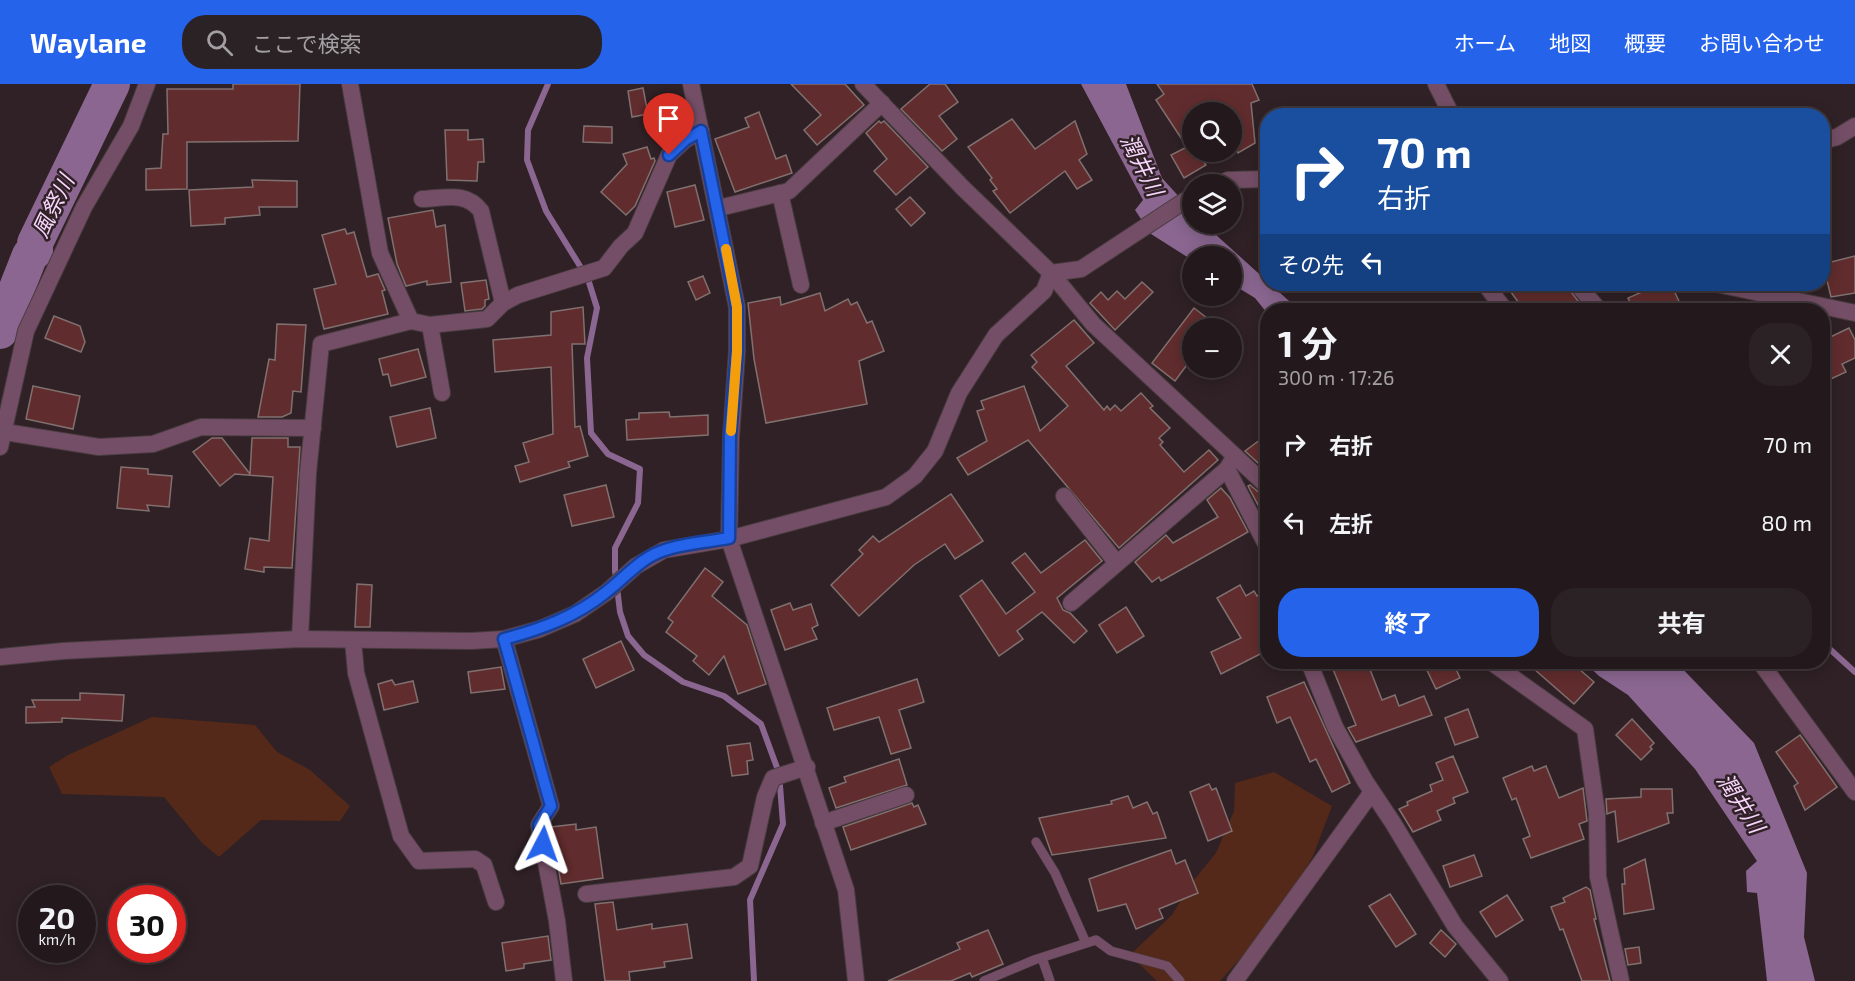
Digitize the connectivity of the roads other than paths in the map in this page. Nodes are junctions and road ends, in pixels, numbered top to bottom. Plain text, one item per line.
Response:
1 (147, 84) edge
2 (350, 84) edge
3 (692, 84) edge
4 (863, 84) edge
5 (1436, 84) edge
6 (882, 104) junction
7 (1448, 108) edge
8 (701, 131) junction
9 (1853, 131) edge
10 (1830, 138) edge
11 (1260, 178) edge
12 (1242, 179) edge
13 (780, 193) junction
14 (422, 199) dead end
15 (1182, 203) edge
16 (719, 208) junction
17 (1052, 273) junction
18 (801, 285) dead end
19 (1490, 291) edge
20 (1583, 291) edge
21 (1750, 291) edge
22 (503, 303) junction
23 (1500, 303) edge
24 (1593, 303) edge
25 (1807, 303) edge
26 (1830, 308) edge
27 (1855, 313) edge
28 (411, 321) junction
29 (430, 325) junction
30 (442, 393) dead end
31 (313, 428) junction
32 (2, 439) edge
33 (1231, 462) junction
34 (1260, 482) edge
35 (1064, 496) dead end
36 (1260, 529) edge
37 (729, 538) junction
38 (1116, 562) junction
39 (1071, 603) dead end
40 (300, 639) junction
41 (504, 639) junction
42 (353, 640) junction
43 (0, 657) edge
44 (1312, 669) edge
45 (1501, 669) edge
46 (1765, 669) edge
47 (802, 769) junction
48 (1372, 792) junction
49 (1855, 792) edge
50 (906, 795) dead end
51 (823, 823) junction
52 (1036, 842) dead end
53 (586, 894) dead end
54 (496, 902) dead end
55 (1086, 943) junction
56 (1042, 957) junction
57 (564, 981) edge
58 (856, 981) edge
59 (984, 981) edge
60 (1050, 981) edge
61 (1180, 981) edge
62 (1235, 981) edge
63 (1500, 981) edge
64 (1620, 981) edge

1 - 32 street
2 - 28 street
3 - 8 street
4 - 6 street
5 - 7 street
6 - 13 street
6 - 17 street
8 - 16 street
8 - 22 street
9 - 10 street
11 - 12 street
13 - 16 street
13 - 18 street
14 - 22 street
15 - 17 street
16 - 37 street
17 - 33 street
17 - 37 street
19 - 23 street
20 - 24 street
21 - 25 street
22 - 29 street
26 - 27 street
28 - 29 street
28 - 31 street
29 - 30 street
31 - 32 street
31 - 40 street
33 - 34 street
33 - 36 street
33 - 38 street
35 - 38 street
37 - 41 street
37 - 47 street
38 - 39 street
40 - 42 street
40 - 43 street
41 - 42 street
41 - 57 street
42 - 54 street
44 - 48 street
45 - 64 street
46 - 49 street
47 - 51 street
47 - 53 street
48 - 62 street
48 - 63 street
50 - 51 street
51 - 58 street
52 - 55 lane
55 - 56 lane
55 - 61 lane
56 - 59 lane
56 - 60 lane

